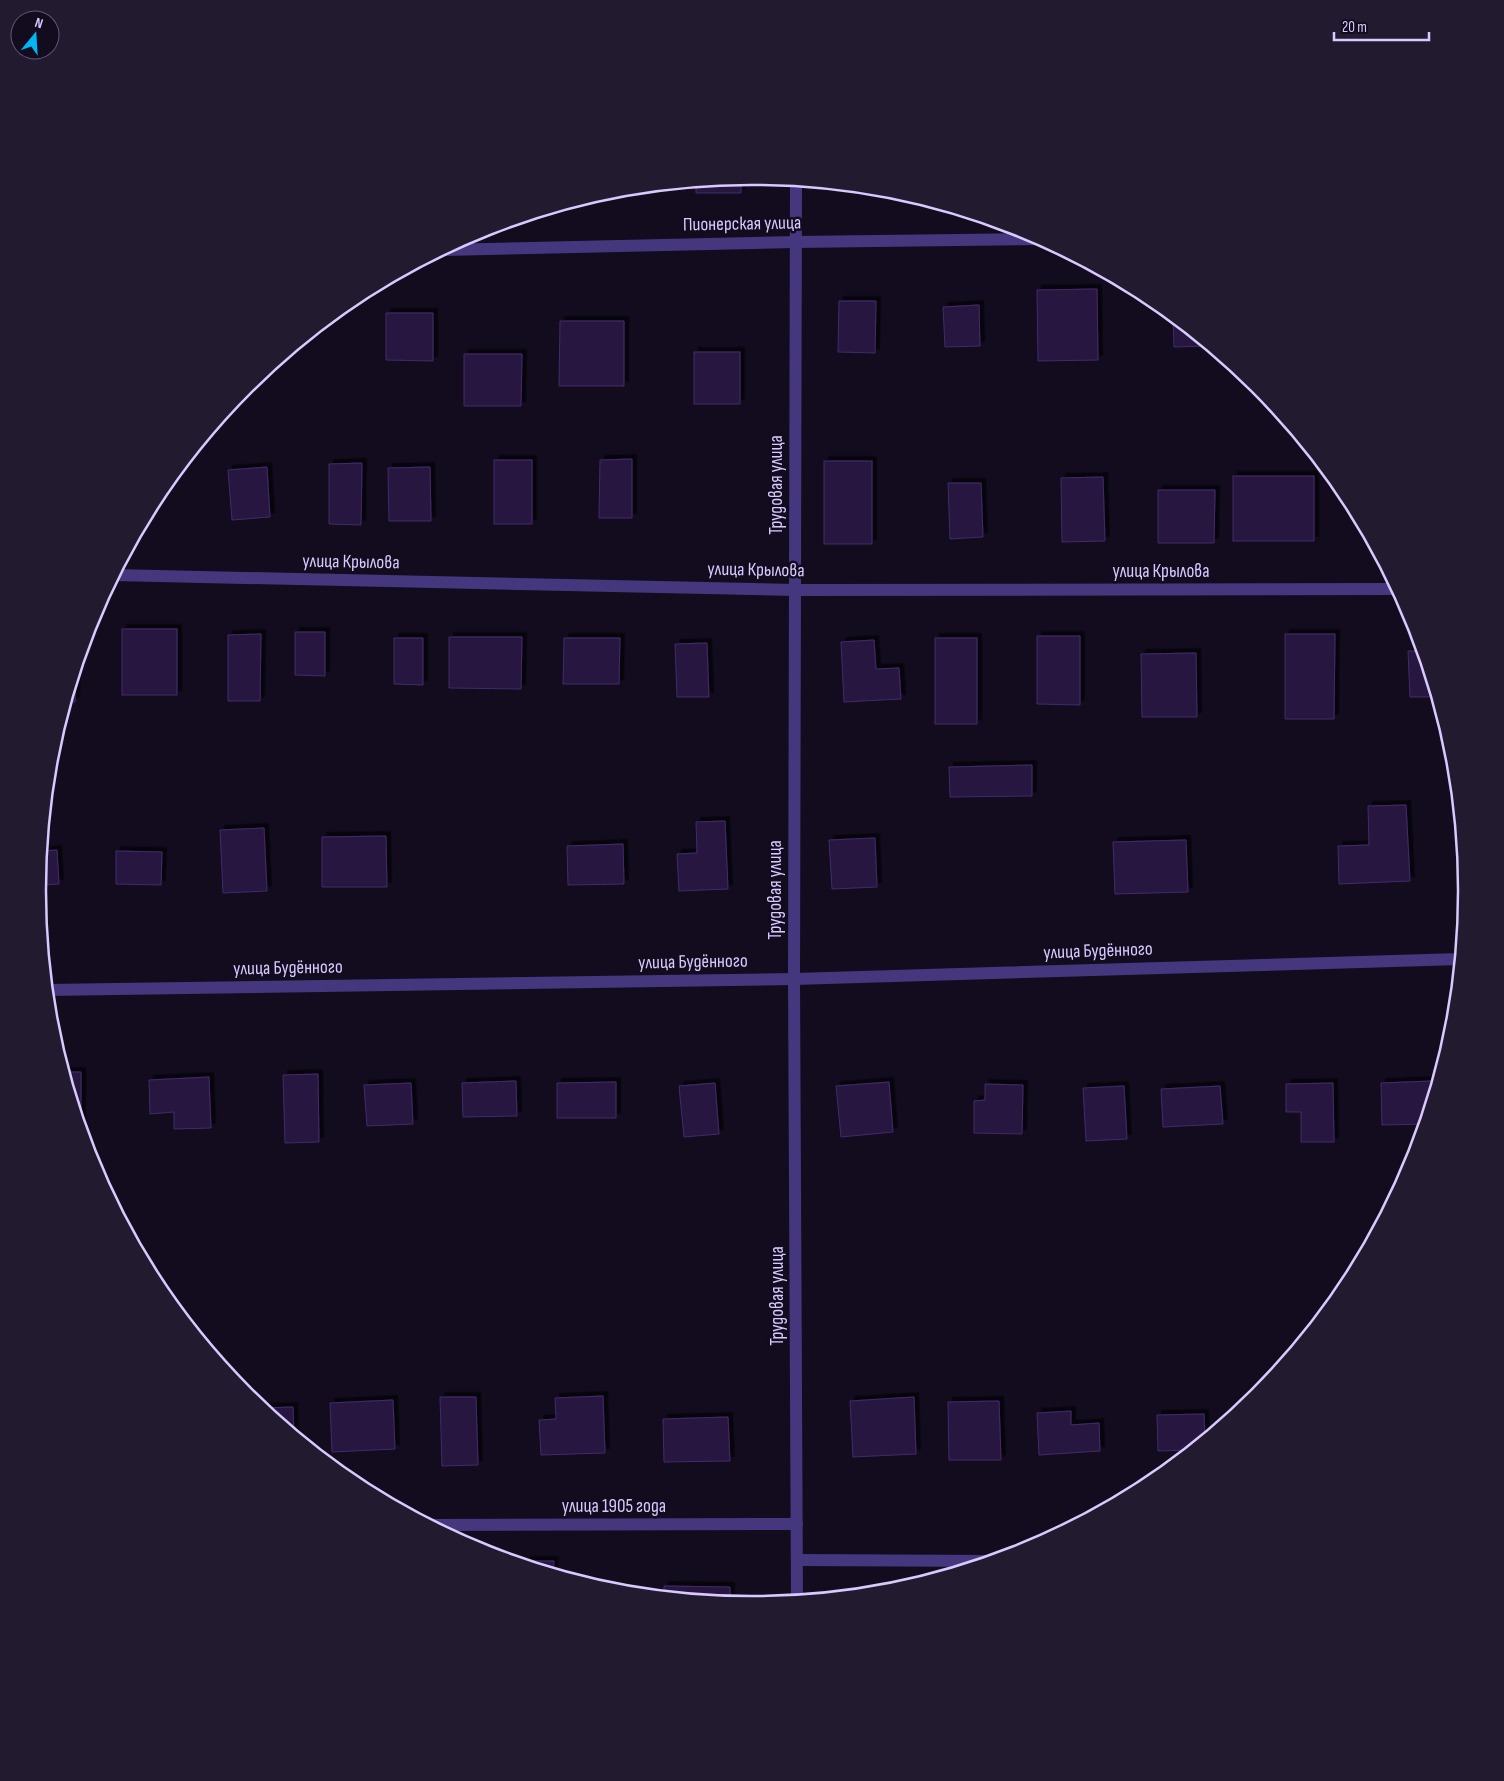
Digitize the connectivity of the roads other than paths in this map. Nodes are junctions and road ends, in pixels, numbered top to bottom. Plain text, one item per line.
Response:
1 (796, 186) edge
2 (1025, 239) edge
3 (796, 242) junction
4 (457, 250) edge
5 (121, 575) edge
6 (1390, 589) edge
7 (795, 590) junction
8 (1454, 959) edge
9 (794, 979) junction
10 (53, 990) edge
11 (797, 1524) junction
12 (444, 1525) edge
13 (797, 1560) junction
14 (973, 1561) edge
15 (797, 1595) edge

1 - 3 street, Трудовая улица
2 - 3 street, Пионерская улица
3 - 4 street, Пионерская улица
3 - 7 street, Трудовая улица
5 - 7 street, улица Крылова
6 - 7 street, улица Крылова
7 - 9 street, Трудовая улица
8 - 9 street, улица Будённого
9 - 10 street, улица Будённого
9 - 11 street, Трудовая улица
11 - 12 street, улица 1905 года
11 - 13 street, Трудовая улица
13 - 14 street
13 - 15 street, Трудовая улица

